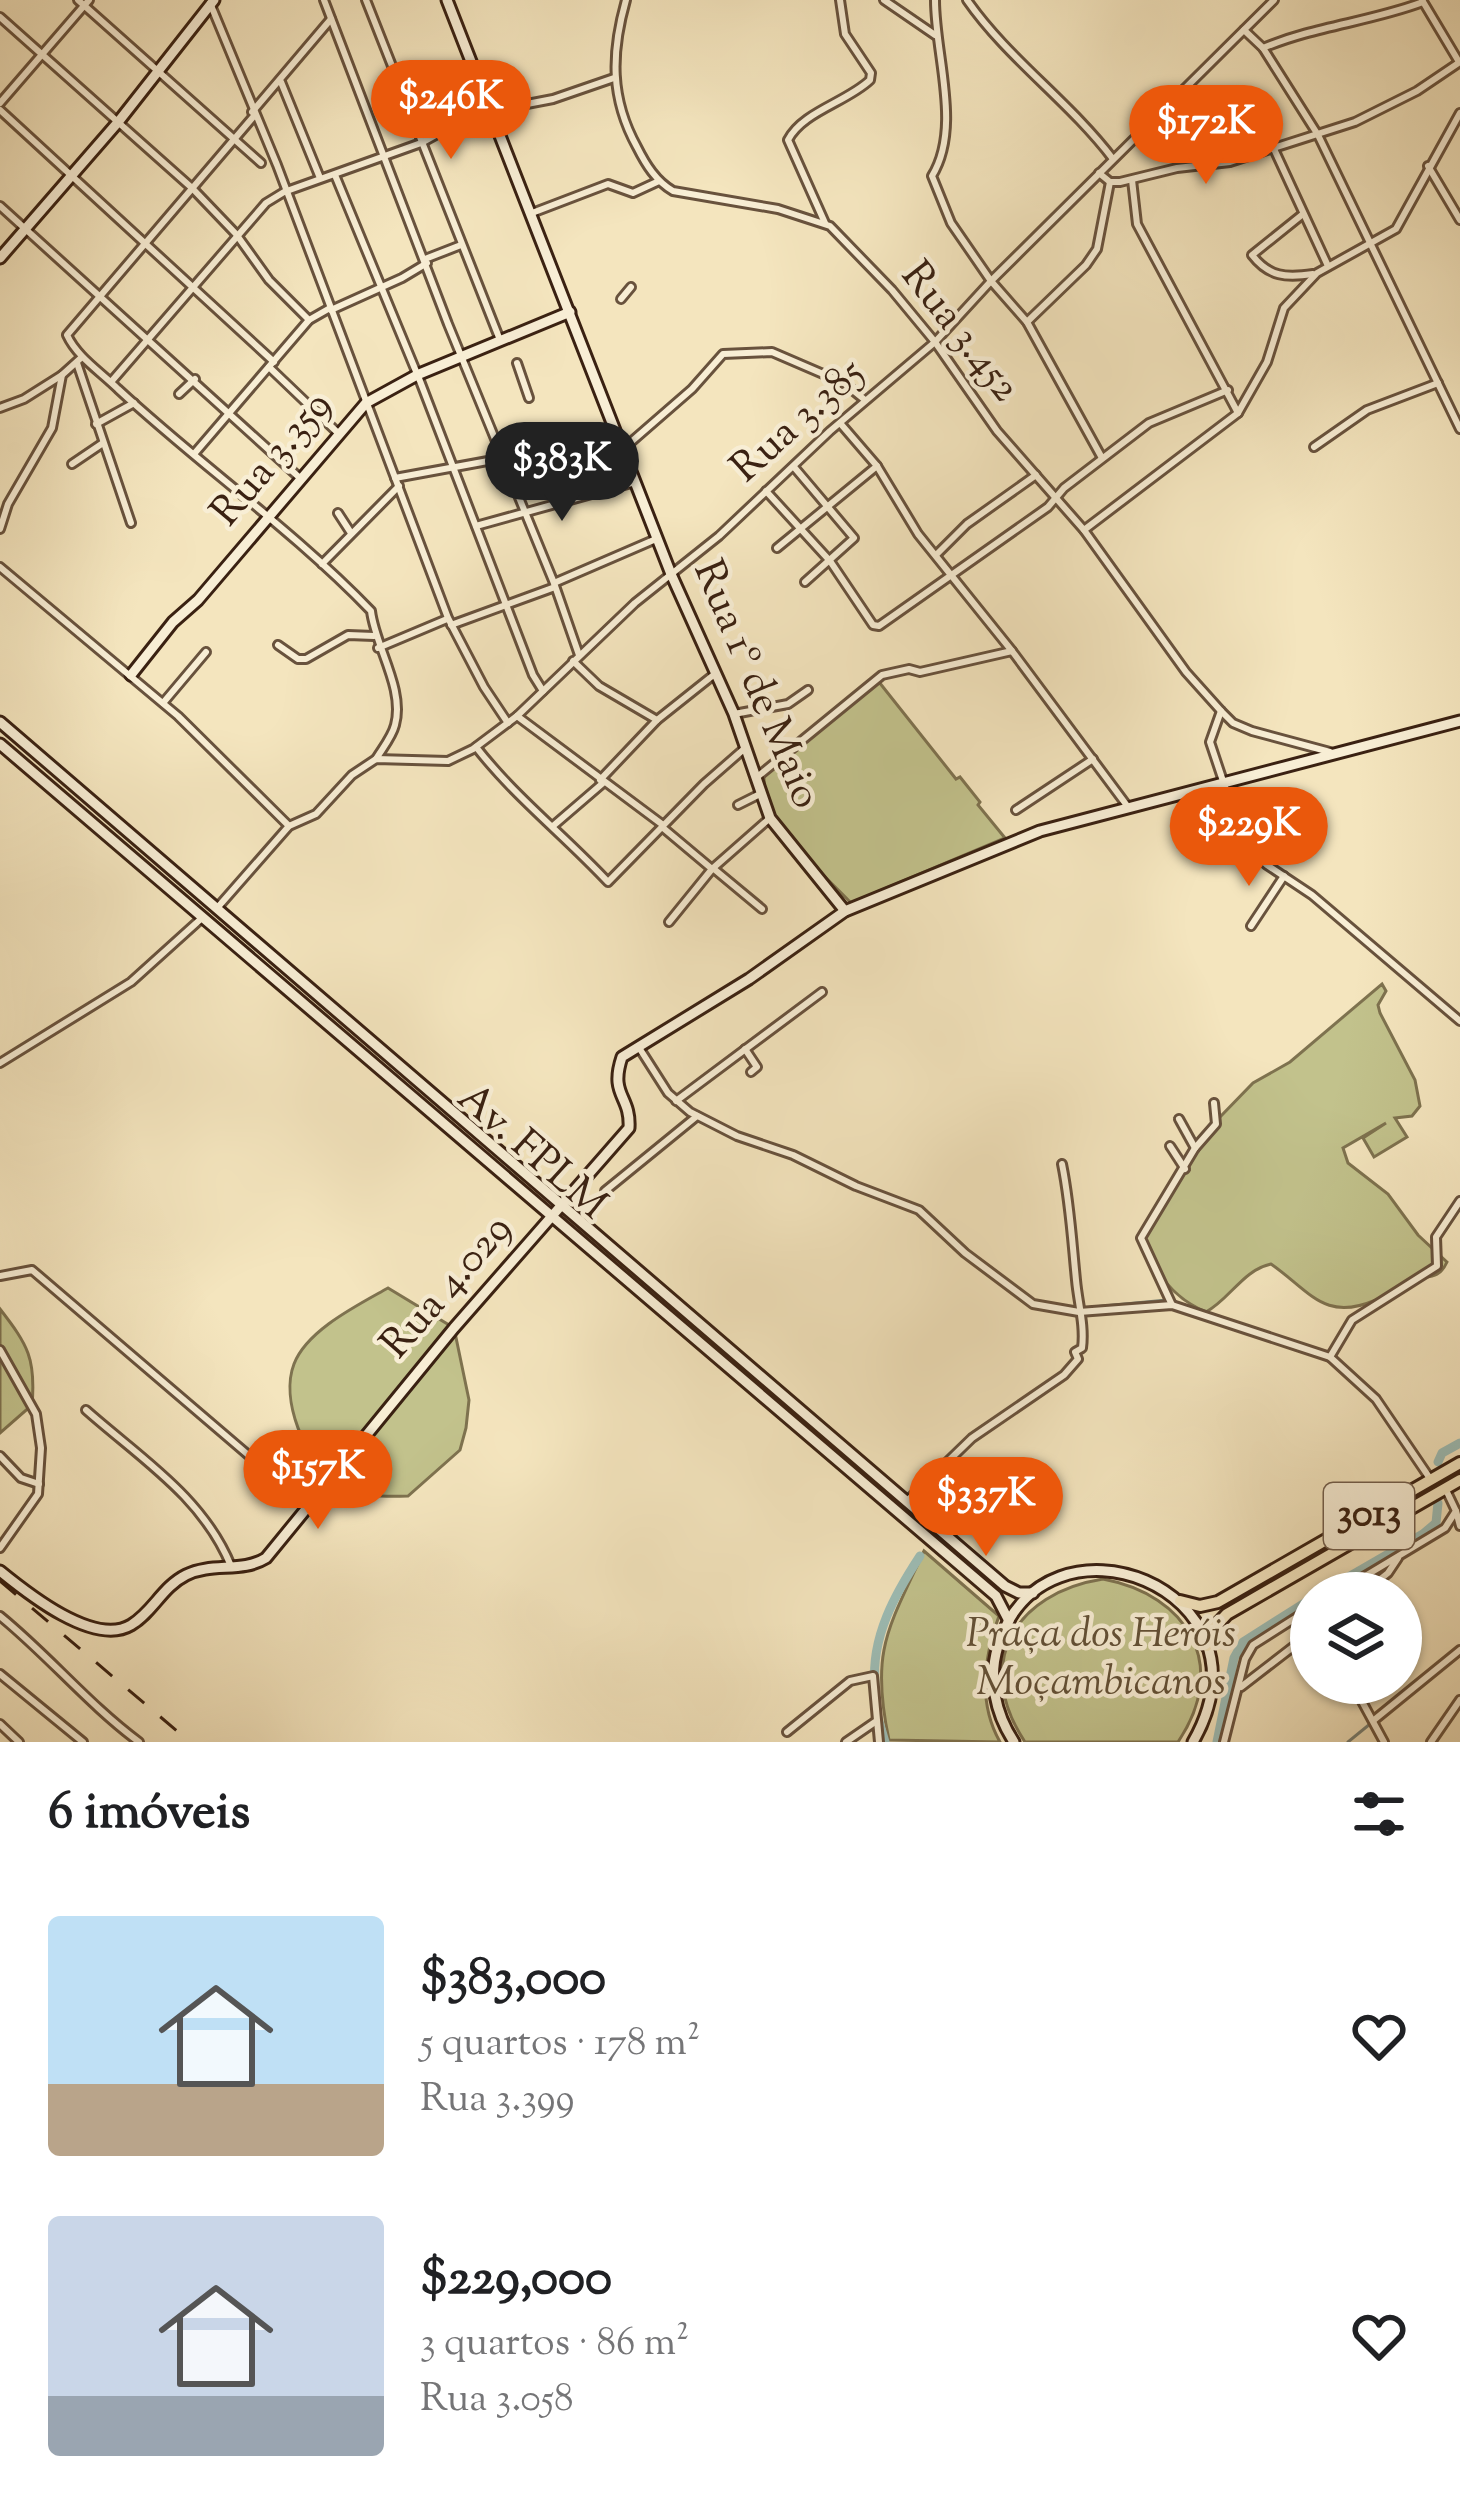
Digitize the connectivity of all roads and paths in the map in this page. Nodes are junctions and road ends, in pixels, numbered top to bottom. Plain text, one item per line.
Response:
1 (323, 0) edge
2 (366, 0) edge
3 (447, 0) edge
4 (626, 0) edge
5 (840, 0) edge
6 (884, 0) edge
7 (935, 0) edge
8 (967, 0) edge
9 (1274, 0) edge
10 (211, 1) edge
11 (1422, 1) edge
12 (84, 2) edge
13 (0, 17) edge
14 (331, 19) junction
15 (1244, 30) junction
16 (935, 35) junction
17 (1263, 48) junction
18 (42, 55) junction
19 (1459, 62) edge
20 (159, 71) junction
21 (614, 79) junction
22 (280, 80) junction
23 (0, 107) edge
24 (489, 109) junction
25 (1460, 113) edge
26 (253, 114) junction
27 (118, 122) junction
28 (1318, 135) junction
29 (234, 138) junction
30 (421, 142) junction
31 (1274, 149) junction
32 (386, 156) junction
33 (1113, 159) junction
34 (261, 163) dead end
35 (1428, 166) junction
36 (1099, 173) junction
37 (334, 175) junction
38 (71, 176) junction
39 (320, 178) junction
40 (1132, 180) junction
41 (659, 181) junction
42 (1110, 182) junction
43 (192, 188) junction
44 (284, 192) junction
45 (0, 206) edge
46 (532, 213) junction
47 (1303, 214) junction
48 (1460, 220) edge
49 (825, 223) junction
50 (25, 228) junction
51 (236, 234) junction
52 (145, 244) junction
53 (1372, 244) junction
54 (461, 245) junction
55 (0, 258) edge
56 (426, 261) junction
57 (1329, 267) junction
58 (1316, 273) junction
59 (991, 281) junction
60 (192, 287) junction
61 (631, 287) dead end
62 (380, 288) junction
63 (102, 295) junction
64 (621, 299) dead end
65 (330, 309) junction
66 (570, 312) junction
67 (309, 320) junction
68 (1027, 322) junction
69 (148, 337) junction
70 (500, 340) junction
71 (935, 342) junction
72 (461, 355) junction
73 (80, 360) junction
74 (517, 363) dead end
75 (272, 364) junction
76 (417, 375) junction
77 (62, 376) junction
78 (195, 379) junction
79 (111, 382) junction
80 (1438, 382) junction
81 (1228, 390) junction
82 (179, 394) dead end
83 (529, 398) dead end
84 (865, 400) junction
85 (134, 403) junction
86 (366, 403) junction
87 (0, 408) edge
88 (230, 412) junction
89 (1238, 413) junction
90 (840, 423) junction
91 (96, 424) junction
92 (1460, 429) edge
93 (338, 433) junction
94 (619, 437) junction
95 (103, 443) junction
96 (1314, 447) dead end
97 (623, 449) junction
98 (194, 454) junction
99 (505, 458) junction
100 (1102, 458) junction
101 (72, 464) dead end
102 (877, 466) junction
103 (453, 467) junction
104 (794, 467) junction
105 (1036, 475) junction
106 (301, 479) junction
107 (397, 482) junction
108 (637, 482) junction
109 (766, 490) junction
110 (1056, 498) junction
111 (827, 506) junction
112 (338, 513) dead end
113 (525, 513) junction
114 (269, 517) junction
115 (131, 523) dead end
116 (476, 526) junction
117 (0, 529) edge
118 (799, 529) junction
119 (1084, 530) junction
120 (351, 533) junction
121 (657, 539) junction
122 (777, 548) dead end
123 (937, 555) junction
124 (830, 561) junction
125 (322, 564) junction
126 (0, 567) edge
127 (671, 574) junction
128 (952, 576) junction
129 (805, 582) dead end
130 (555, 585) junction
131 (507, 606) junction
132 (450, 622) junction
133 (374, 636) junction
134 (278, 645) dead end
135 (378, 648) junction
136 (1012, 651) junction
137 (206, 652) dead end
138 (576, 658) junction
139 (716, 673) junction
140 (131, 675) junction
141 (808, 690) dead end
142 (543, 691) junction
143 (163, 703) junction
144 (1221, 711) junction
145 (734, 714) junction
146 (518, 716) junction
147 (657, 720) junction
148 (1460, 721) edge
149 (0, 722) edge
150 (508, 723) junction
151 (0, 744) edge
152 (476, 747) junction
153 (745, 748) junction
154 (1340, 754) junction
155 (1094, 759) junction
156 (376, 760) junction
157 (755, 779) junction
158 (1224, 781) junction
159 (602, 782) junction
160 (760, 794) junction
161 (738, 806) dead end
162 (1128, 807) junction
163 (1016, 810) dead end
164 (770, 818) junction
165 (289, 826) junction
166 (553, 826) junction
167 (662, 826) junction
168 (712, 868) junction
169 (173, 871) junction
170 (1283, 875) junction
171 (163, 884) junction
172 (218, 907) junction
173 (762, 909) dead end
174 (845, 911) junction
175 (203, 917) junction
176 (669, 922) dead end
177 (1251, 926) dead end
178 (823, 992) dead end
179 (1460, 1021) edge
180 (638, 1046) junction
181 (745, 1049) junction
182 (0, 1063) edge
183 (751, 1072) dead end
184 (676, 1101) junction
185 (1214, 1103) dead end
186 (697, 1115) junction
187 (1179, 1119) dead end
188 (1170, 1146) dead end
189 (1195, 1148) junction
190 (1062, 1164) dead end
191 (1185, 1169) junction
192 (605, 1191) dead end
193 (1460, 1202) edge
194 (564, 1205) junction
195 (554, 1216) junction
196 (0, 1276) edge
197 (1172, 1304) junction
198 (1079, 1312) junction
199 (0, 1350) edge
200 (1330, 1357) junction
201 (86, 1410) dead end
202 (0, 1456) edge
203 (1460, 1463) edge
204 (1431, 1480) junction
205 (1460, 1480) edge
206 (39, 1484) junction
207 (1445, 1489) junction
208 (908, 1500) junction
209 (309, 1507) junction
210 (1456, 1511) junction
211 (1460, 1526) edge
212 (0, 1548) edge
213 (1399, 1556) junction
214 (231, 1566) junction
215 (0, 1571) edge
216 (1372, 1572) edge
217 (1389, 1572) edge
218 (1034, 1593) junction
219 (1180, 1601) junction
220 (0, 1616) edge
221 (1009, 1621) junction
222 (1290, 1621) edge
223 (1208, 1646) junction
224 (1290, 1649) edge
225 (1460, 1650) edge
226 (0, 1674) edge
227 (1238, 1689) junction
228 (1460, 1700) edge
229 (1364, 1704) edge
230 (1374, 1720) junction
231 (875, 1721) junction
232 (0, 1724) edge
233 (787, 1732) dead end
234 (20, 1742) edge
235 (82, 1742) edge
236 (140, 1742) edge
237 (846, 1742) edge
238 (879, 1742) edge
239 (1014, 1742) edge
240 (1193, 1742) edge
241 (1224, 1742) edge
242 (1384, 1742) edge
243 (1431, 1742) edge

1 - 14 street
2 - 30 street
3 - 24 street, Rua 1º de Maio
4 - 21 street
5 - 49 street
6 - 16 street
7 - 16 street
8 - 33 street
9 - 15 street, Rua 3.385
10 - 20 street
10 - 26 street
11 - 17 street
11 - 19 street
12 - 18 street
12 - 20 street
13 - 18 street
14 - 22 street
14 - 32 street
15 - 17 street
15 - 33 street, Rua 3.385
16 - 59 street
17 - 28 street
18 - 23 street
18 - 27 street
19 - 28 street
20 - 27 street
20 - 29 street
21 - 24 street
21 - 41 street
22 - 26 street
22 - 39 street
23 - 38 street
24 - 30 street
24 - 46 street, Rua 1º de Maio
25 - 35 street
26 - 29 street
26 - 44 street
27 - 38 street
27 - 43 street
28 - 31 street
28 - 53 street
29 - 34 street
29 - 43 street
30 - 32 street
30 - 54 street
31 - 40 street
31 - 47 street
32 - 37 street
32 - 56 street
33 - 36 street, Rua 3.385
35 - 48 street
35 - 53 street
36 - 42 street
36 - 59 street, Rua 3.385
37 - 39 street
37 - 62 street
38 - 50 street
38 - 52 street
39 - 44 street
40 - 42 street
40 - 81 street
41 - 46 street
41 - 49 street, Rua 3.452
42 - 68 street
43 - 51 street
43 - 52 street
44 - 51 street
44 - 65 street
45 - 50 street
46 - 66 street, Rua 1º de Maio
47 - 57 street
47 - 58 street
49 - 71 street, Rua 3.452
50 - 55 street
50 - 63 street
51 - 60 street
51 - 67 street
52 - 60 street
52 - 63 street
53 - 57 street
53 - 80 street
54 - 56 street
54 - 70 street
56 - 62 street
56 - 72 street
57 - 58 street
58 - 89 street
59 - 68 street
59 - 71 street, Rua 3.385
60 - 69 street
60 - 75 street
61 - 64 street
62 - 65 street
62 - 76 street
63 - 69 street
63 - 73 street
65 - 67 street
65 - 86 street
66 - 70 street, Rua 3.359
66 - 94 street, Rua 1º de Maio
67 - 75 street
68 - 100 street
69 - 78 street
69 - 79 street
70 - 72 street, Rua 3.359
71 - 84 street, Rua 3.385
71 - 105 street, Rua 3.452
72 - 76 street, Rua 3.359
72 - 99 street
73 - 77 street
73 - 79 street
73 - 91 street
74 - 83 street
75 - 88 street
75 - 93 street
76 - 86 street, Rua 3.359
76 - 103 street
77 - 87 street
77 - 117 street
78 - 82 street
78 - 88 street
79 - 85 street
80 - 92 street
80 - 96 street
81 - 89 street
81 - 100 street
84 - 90 street, Rua 3.385
84 - 97 street
85 - 91 street
85 - 98 street
86 - 93 street, Rua 3.359
86 - 107 street
88 - 98 street
88 - 106 street
89 - 119 street
90 - 102 street
90 - 104 street, Rua 3.385
91 - 95 street
93 - 106 street, Rua 3.359
94 - 97 street, Rua 1º de Maio
94 - 99 street
95 - 101 street
95 - 115 street
97 - 108 street, Rua 1º de Maio
98 - 114 street
99 - 103 street
99 - 113 street
100 - 110 street
102 - 111 street
102 - 123 street
103 - 107 street
103 - 116 street
104 - 109 street, Rua 3.385
104 - 111 street
105 - 110 street, Rua 3.452
105 - 123 street
106 - 114 street, Rua 3.359
107 - 120 street
107 - 132 street
108 - 113 street
108 - 121 street, Rua 1º de Maio
109 - 118 street
109 - 127 street, Rua 3.385
110 - 119 street, Rua 3.452
110 - 128 street
111 - 118 street
111 - 124 street
112 - 120 street
113 - 116 street
113 - 130 street
114 - 125 street
114 - 140 street, Rua 3.359
116 - 131 street
118 - 122 street
118 - 124 street
119 - 144 street, Rua 3.452
120 - 125 street
121 - 127 street, Rua 1º de Maio
121 - 130 street
123 - 128 street
124 - 128 street
124 - 129 street
125 - 133 street
126 - 140 street
127 - 138 street, Rua 3.385
127 - 139 street, Rua 1º de Maio
128 - 136 street
130 - 131 street
130 - 138 street
131 - 132 street
131 - 142 street
132 - 135 street
132 - 150 street
133 - 134 street
133 - 135 street
135 - 156 street
136 - 155 street
136 - 157 street
137 - 143 street
138 - 142 street, Rua 3.385
138 - 147 street
139 - 145 street, Rua 1º de Maio
139 - 147 street
140 - 143 street
141 - 145 street
142 - 146 street, Rua 3.385
143 - 165 street
144 - 154 street
144 - 158 street
145 - 153 street, Rua 1º de Maio
146 - 150 street, Rua 3.385
146 - 159 street
147 - 159 street
148 - 154 street
149 - 169 street, Av. FPLM
150 - 152 street, Rua 3.385
151 - 171 street, Av. FPLM
152 - 156 street, Rua 3.385
152 - 166 street
153 - 157 street, Rua 1º de Maio
153 - 167 street
154 - 158 street
155 - 162 street
155 - 163 street
156 - 165 street
157 - 160 street, Rua 1º de Maio
158 - 162 street
158 - 170 street
159 - 166 street
159 - 167 street
160 - 161 street
160 - 164 street, Rua 1º de Maio
162 - 174 street
164 - 168 street
164 - 174 street, Rua 1º de Maio
165 - 172 street
166 - 167 street
167 - 168 street
168 - 173 street
168 - 176 street
169 - 171 street
169 - 172 street, Av. FPLM
170 - 177 street
170 - 179 street
171 - 175 street, Av. FPLM
172 - 194 street, Av. FPLM
174 - 180 street
175 - 182 street
175 - 195 street, Av. FPLM
178 - 181 street
180 - 184 street
180 - 194 street, Rua 4.029
181 - 183 street
181 - 184 street
184 - 186 street
185 - 189 street
186 - 192 street
186 - 198 street
187 - 189 street
188 - 191 street
189 - 191 street
190 - 198 street
191 - 197 street
193 - 200 street
194 - 195 street, Rua 4.029
194 - 208 street, Av. FPLM
195 - 209 street, Rua 4.029
195 - 221 street, Av. FPLM
196 - 209 street
197 - 198 street
197 - 200 street
198 - 208 street
199 - 206 street
200 - 204 street
201 - 214 street
202 - 206 street
203 - 204 main road, 3013
204 - 219 main road, 3013
205 - 207 main road, 3013
206 - 212 street
207 - 210 street
207 - 223 main road, 3013
208 - 218 street, Av. FPLM
209 - 214 street, Rua 4.029
210 - 211 street
210 - 213 street
213 - 216 street
213 - 217 street
214 - 215 street, Rua 4.029
218 - 219 street
218 - 221 street
219 - 223 street
220 - 236 street
221 - 239 street
222 - 227 street
223 - 240 street
224 - 227 street
225 - 230 street
226 - 235 street
227 - 241 street
228 - 243 street
229 - 230 street
230 - 242 street
231 - 233 street
231 - 237 street
231 - 238 street
232 - 234 street

